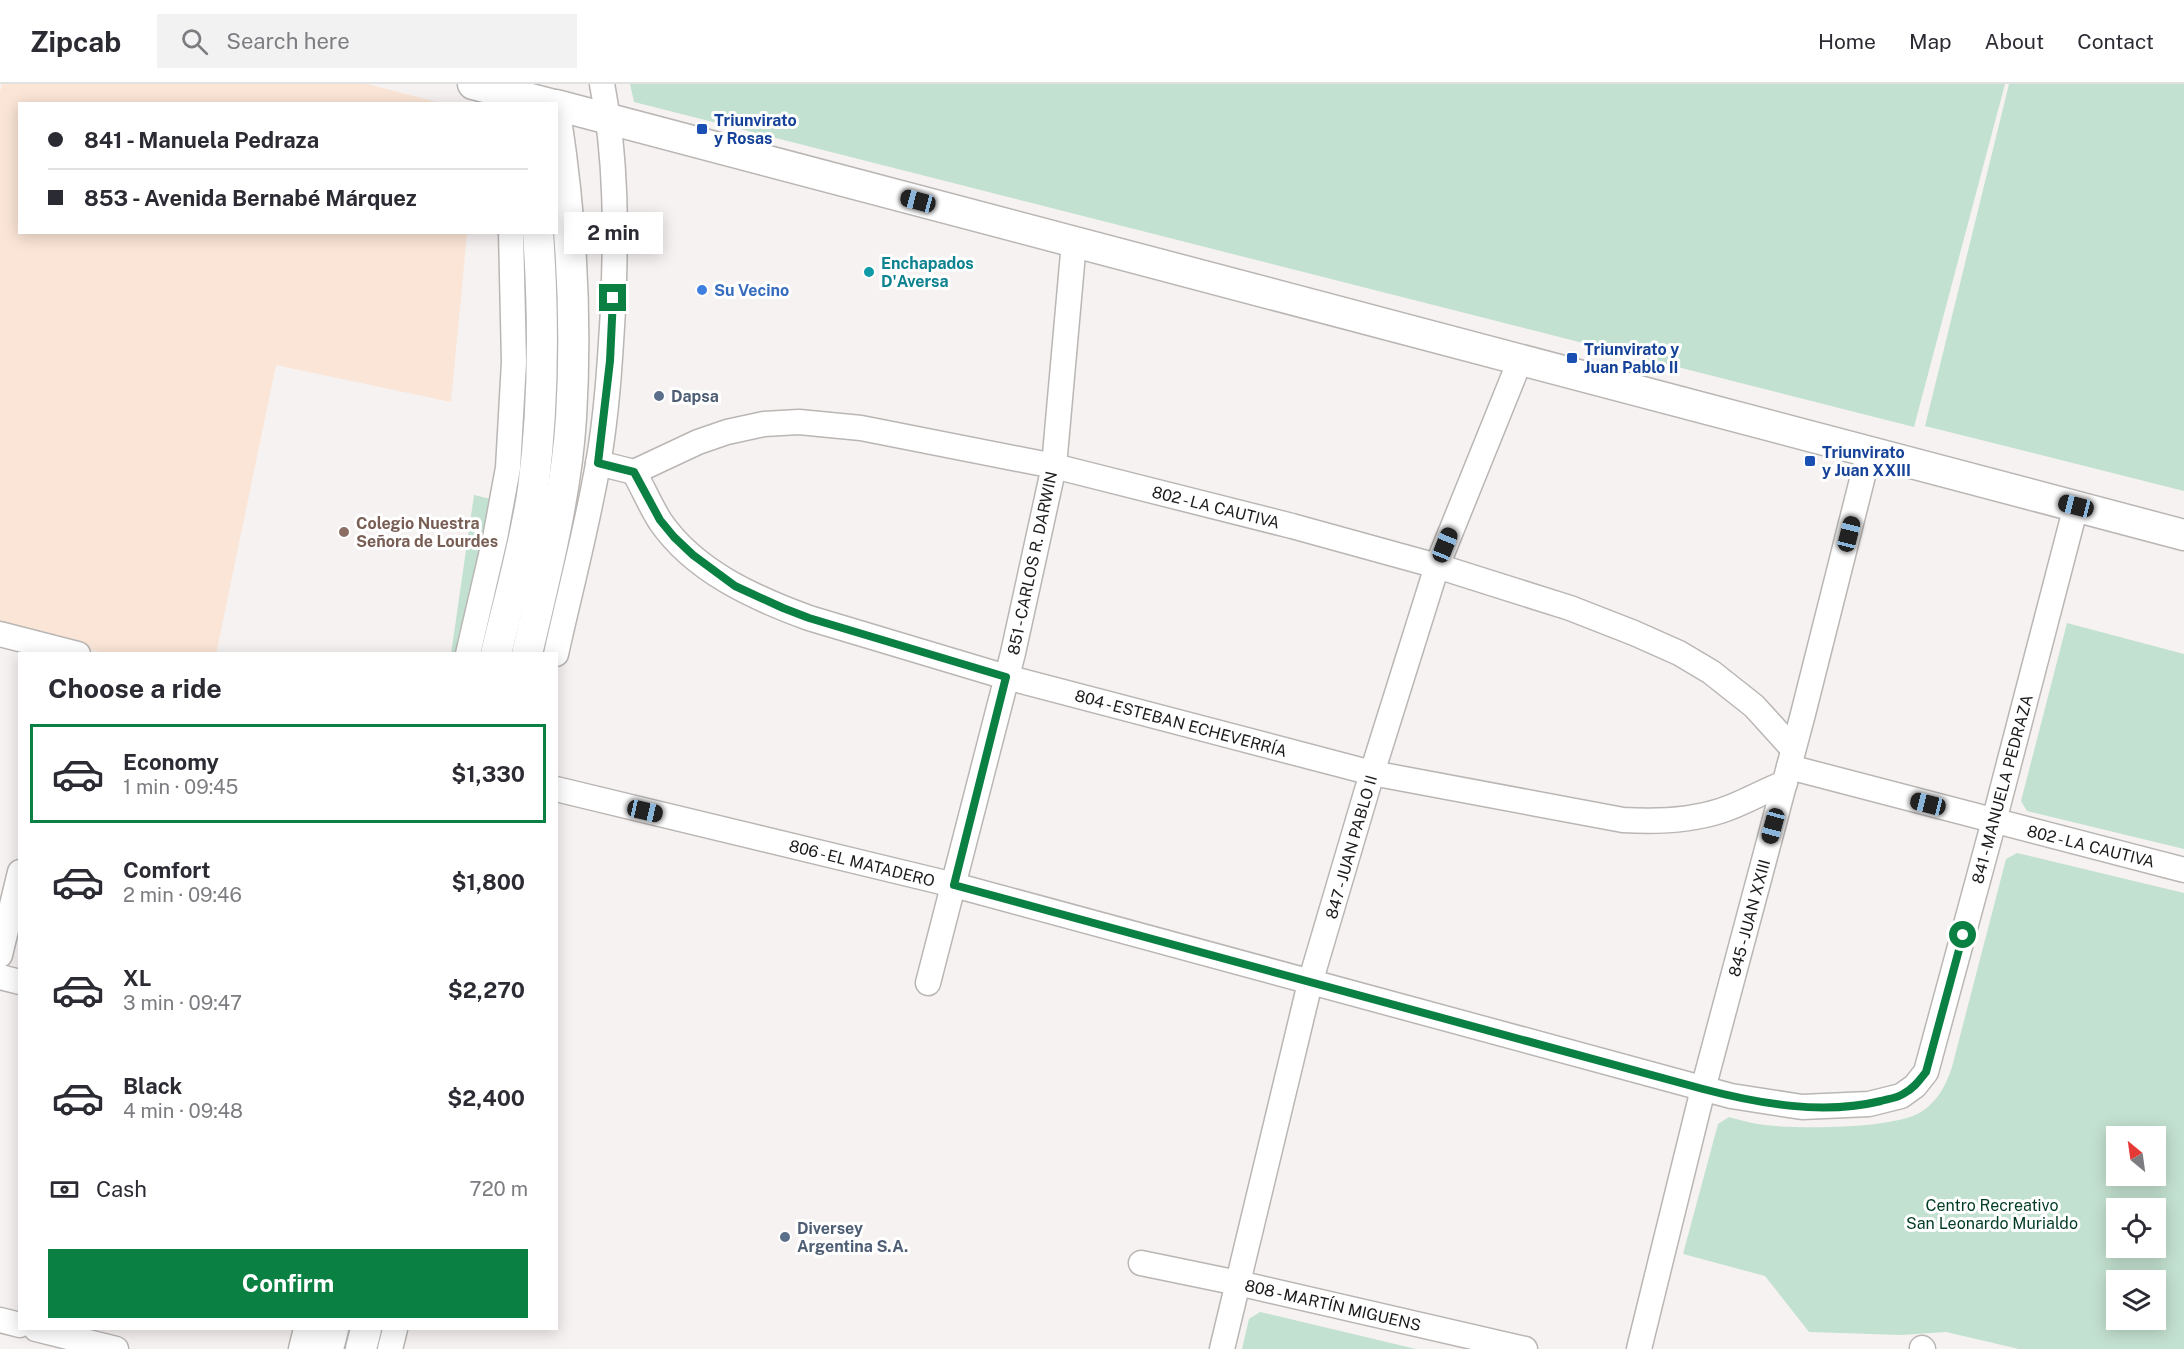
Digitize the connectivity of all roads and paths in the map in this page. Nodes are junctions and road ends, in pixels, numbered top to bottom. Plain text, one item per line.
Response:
1 (550, 84) edge
2 (602, 84) edge
3 (519, 96) edge
4 (542, 102) edge
5 (558, 106) edge
6 (609, 120) junction
7 (558, 135) edge
8 (511, 234) edge
9 (538, 234) edge
10 (1074, 242) junction
11 (1521, 358) junction
12 (1869, 452) junction
13 (598, 463) junction
14 (1054, 466) junction
15 (634, 472) junction
16 (2076, 506) junction
17 (2184, 535) edge
18 (1437, 566) junction
19 (0, 634) edge
20 (69, 652) edge
21 (468, 652) edge
22 (496, 652) edge
23 (527, 652) edge
24 (556, 652) edge
25 (1006, 677) junction
26 (1789, 766) junction
27 (1372, 773) junction
28 (558, 789) edge
29 (1994, 821) junction
30 (2184, 870) edge
31 (18, 880) edge
32 (954, 885) junction
33 (0, 955) edge
34 (0, 977) edge
35 (18, 982) edge
36 (928, 982) dead end
37 (1310, 983) junction
38 (1926, 1072) joint
39 (1703, 1089) junction
40 (1141, 1263) dead end
41 (1238, 1283) junction
42 (0, 1320) edge
43 (18, 1324) edge
44 (40, 1330) edge
45 (306, 1330) edge
46 (333, 1330) edge
47 (366, 1330) edge
48 (395, 1330) edge
49 (116, 1349) edge
50 (302, 1349) edge
51 (328, 1349) edge
52 (361, 1349) edge
53 (390, 1349) edge
54 (1222, 1349) edge
55 (1525, 1349) edge
56 (1639, 1349) edge

1 - 3 main road
2 - 6 street
3 - 4 main road
5 - 6 main road
6 - 10 main road
6 - 13 street
7 - 23 main road
8 - 21 street
9 - 22 main road
10 - 11 main road
10 - 14 street, 851 - CARLOS R. DARWIN
11 - 12 main road
11 - 18 street, 847 - JUAN PABLO II
12 - 16 main road
12 - 26 street, 845 - JUAN XXIII
13 - 15 street
13 - 24 street
14 - 15 street, 802 - LA CAUTIVA
14 - 18 street, 802 - LA CAUTIVA
14 - 25 street, 851 - CARLOS R. DARWIN
15 - 25 street, 804 - ESTEBAN ECHEVERRÍA
16 - 17 main road
16 - 29 street, 841 - MANUELA PEDRAZA
18 - 26 street, 802 - LA CAUTIVA
18 - 27 street, 847 - JUAN PABLO II
19 - 20 street
25 - 27 street, 804 - ESTEBAN ECHEVERRÍA
25 - 32 street, 851 - CARLOS R. DARWIN
26 - 27 street, 804 - ESTEBAN ECHEVERRÍA
26 - 29 street, 802 - LA CAUTIVA
26 - 39 street, 845 - JUAN XXIII
27 - 37 street, 847 - JUAN PABLO II
28 - 32 street, 806 - EL MATADERO
29 - 30 street, 802 - LA CAUTIVA
29 - 38 street, 841 - MANUELA PEDRAZA
31 - 33 street
32 - 36 street, 851 - CARLOS R. DARWIN
32 - 37 street, 806 - EL MATADERO
34 - 35 street
37 - 39 street, 806 - EL MATADERO
37 - 41 street, 847 - JUAN PABLO II
38 - 39 street, 806 - EL MATADERO
39 - 56 street, 845 - JUAN XXIII
40 - 41 street, 808 - MARTÍN MIGUENS
41 - 54 street, 847 - JUAN PABLO II
41 - 55 street, 808 - MARTÍN MIGUENS
42 - 43 street
44 - 49 street
45 - 50 street
46 - 51 main road
47 - 52 main road
48 - 53 street

